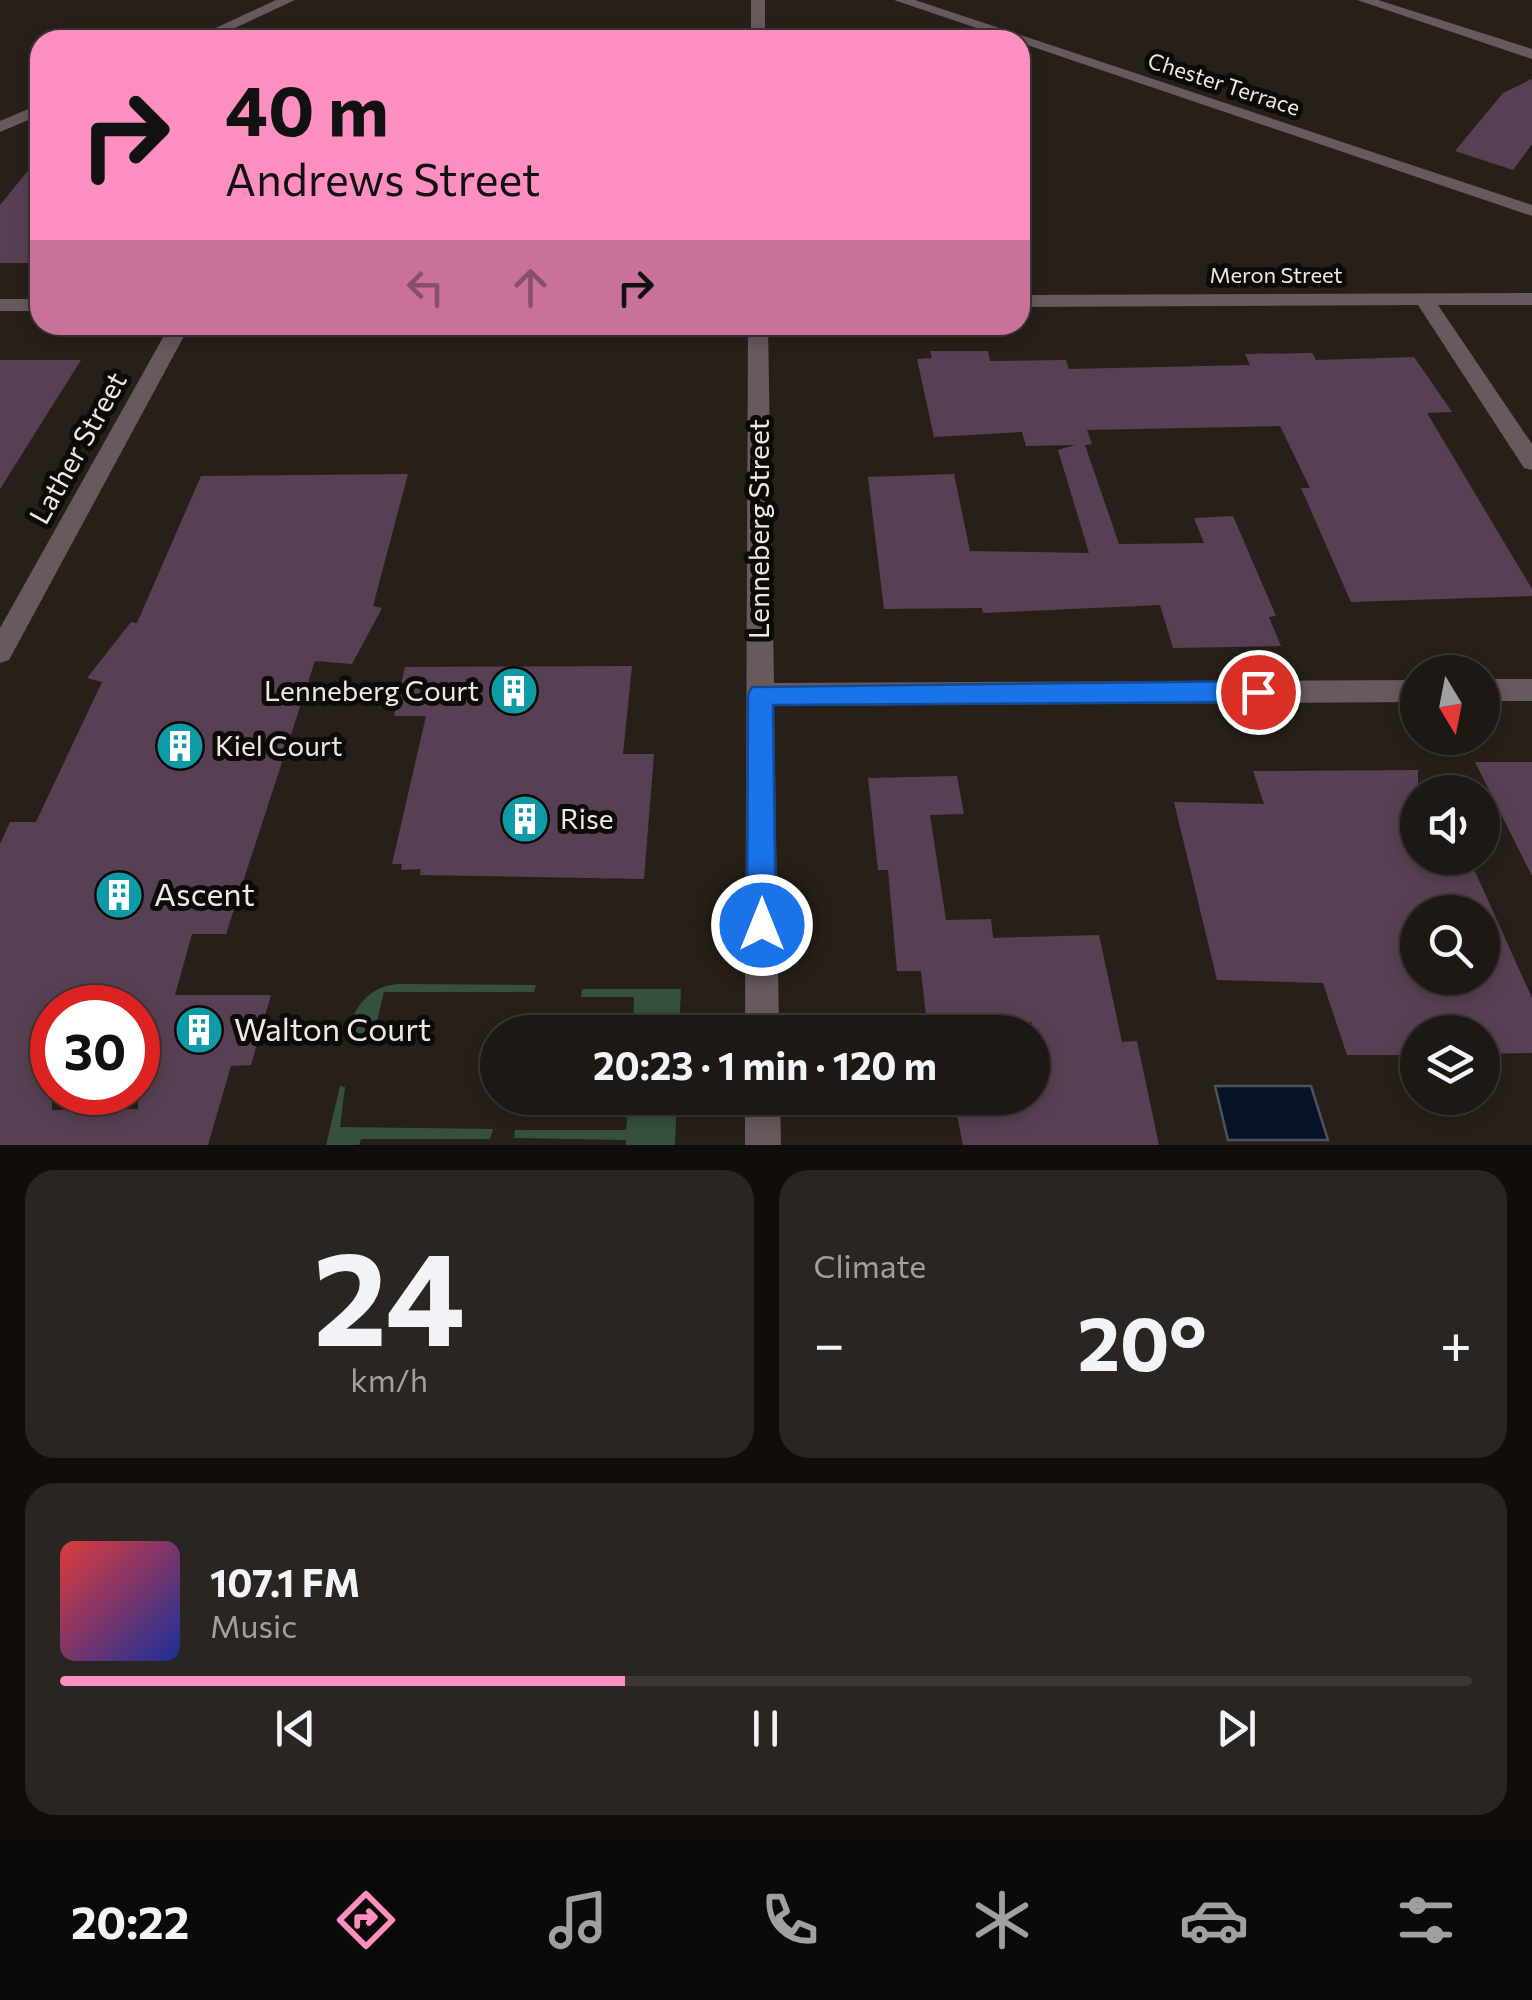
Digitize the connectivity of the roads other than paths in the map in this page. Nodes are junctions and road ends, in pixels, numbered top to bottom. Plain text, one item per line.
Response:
1 (288, 0) edge
2 (758, 0) edge
3 (901, 0) edge
4 (1364, 0) edge
5 (220, 30) edge
6 (758, 30) edge
7 (991, 30) edge
8 (1030, 43) edge
9 (1532, 54) edge
10 (30, 114) edge
11 (0, 127) edge
12 (1532, 211) edge
13 (1424, 299) junction
14 (1532, 299) edge
15 (1030, 301) edge
16 (0, 304) edge
17 (30, 304) edge
18 (174, 335) edge
19 (758, 335) edge
20 (1532, 462) edge
21 (0, 652) edge
22 (1500, 690) edge
23 (1532, 690) edge
24 (1400, 691) edge
25 (760, 695) junction
26 (762, 1015) edge
27 (763, 1115) edge
28 (763, 1145) edge

1 - 5 street
2 - 6 street
3 - 7 street, Chester Terrace
4 - 9 street
8 - 12 street, Chester Terrace
10 - 11 street
13 - 14 street, Meron Street
13 - 15 street, Meron Street
13 - 20 street
16 - 17 street
18 - 21 street, Lather Street
19 - 25 street, Lenneberg Street
22 - 23 street
24 - 25 street
25 - 26 street, Lenneberg Street
27 - 28 street

